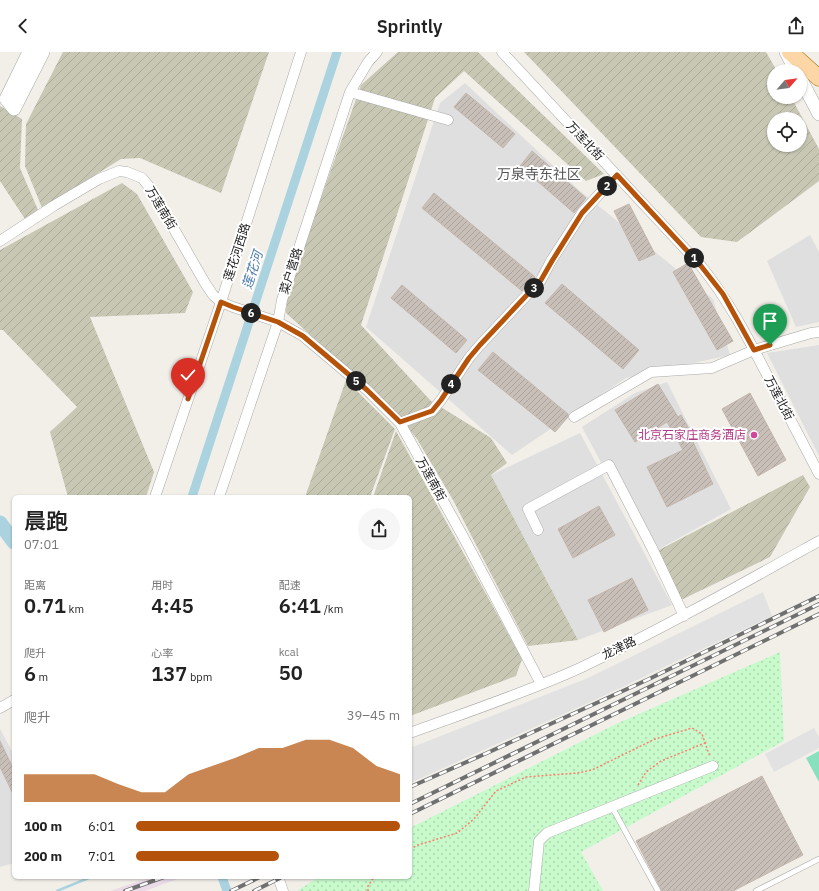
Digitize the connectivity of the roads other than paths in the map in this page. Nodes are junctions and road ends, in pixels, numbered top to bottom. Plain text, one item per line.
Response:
1 (29, 52) edge
2 (43, 52) edge
3 (301, 52) edge
4 (377, 52) edge
5 (502, 52) edge
6 (786, 52) edge
7 (790, 52) edge
8 (807, 52) edge
9 (792, 64) edge
10 (819, 76) edge
11 (807, 91) edge
12 (350, 92) junction
13 (819, 114) edge
14 (448, 120) dead end
15 (617, 175) junction
16 (0, 241) edge
17 (221, 302) junction
18 (274, 321) junction
19 (819, 332) edge
20 (754, 350) junction
21 (574, 417) dead end
22 (400, 422) junction
23 (819, 474) edge
24 (156, 495) edge
25 (220, 495) edge
26 (538, 530) dead end
27 (819, 541) edge
28 (684, 616) junction
29 (541, 684) junction
30 (12, 701) edge
31 (0, 708) edge
32 (412, 732) edge
33 (713, 766) road end
34 (612, 807) junction
35 (819, 859) edge
36 (279, 879) edge
37 (283, 891) edge
38 (534, 891) edge
39 (658, 891) edge
40 (756, 891) edge

1 - 2 street
3 - 17 street, 莲花河西路
4 - 12 street, 菜户营路
5 - 15 street, 万莲北街
6 - 9 street
7 - 10 main road
8 - 10 main road
11 - 13 street
12 - 14 street
12 - 18 street, 菜户营路
15 - 20 street, 万莲北街
15 - 22 street
16 - 17 street, 万莲南街
17 - 18 street, 万莲南街
17 - 24 street, 莲花河西路
18 - 22 street, 万莲南街
18 - 25 street, 菜户营路
19 - 20 street
20 - 21 street
20 - 23 street, 万莲北街
22 - 29 street, 万莲南街
26 - 28 street
27 - 28 street, 龙津路
28 - 29 street, 龙津路
29 - 32 street, 龙津路
30 - 31 street
33 - 34 street
34 - 38 street
34 - 39 lane
35 - 40 lane
36 - 37 street

